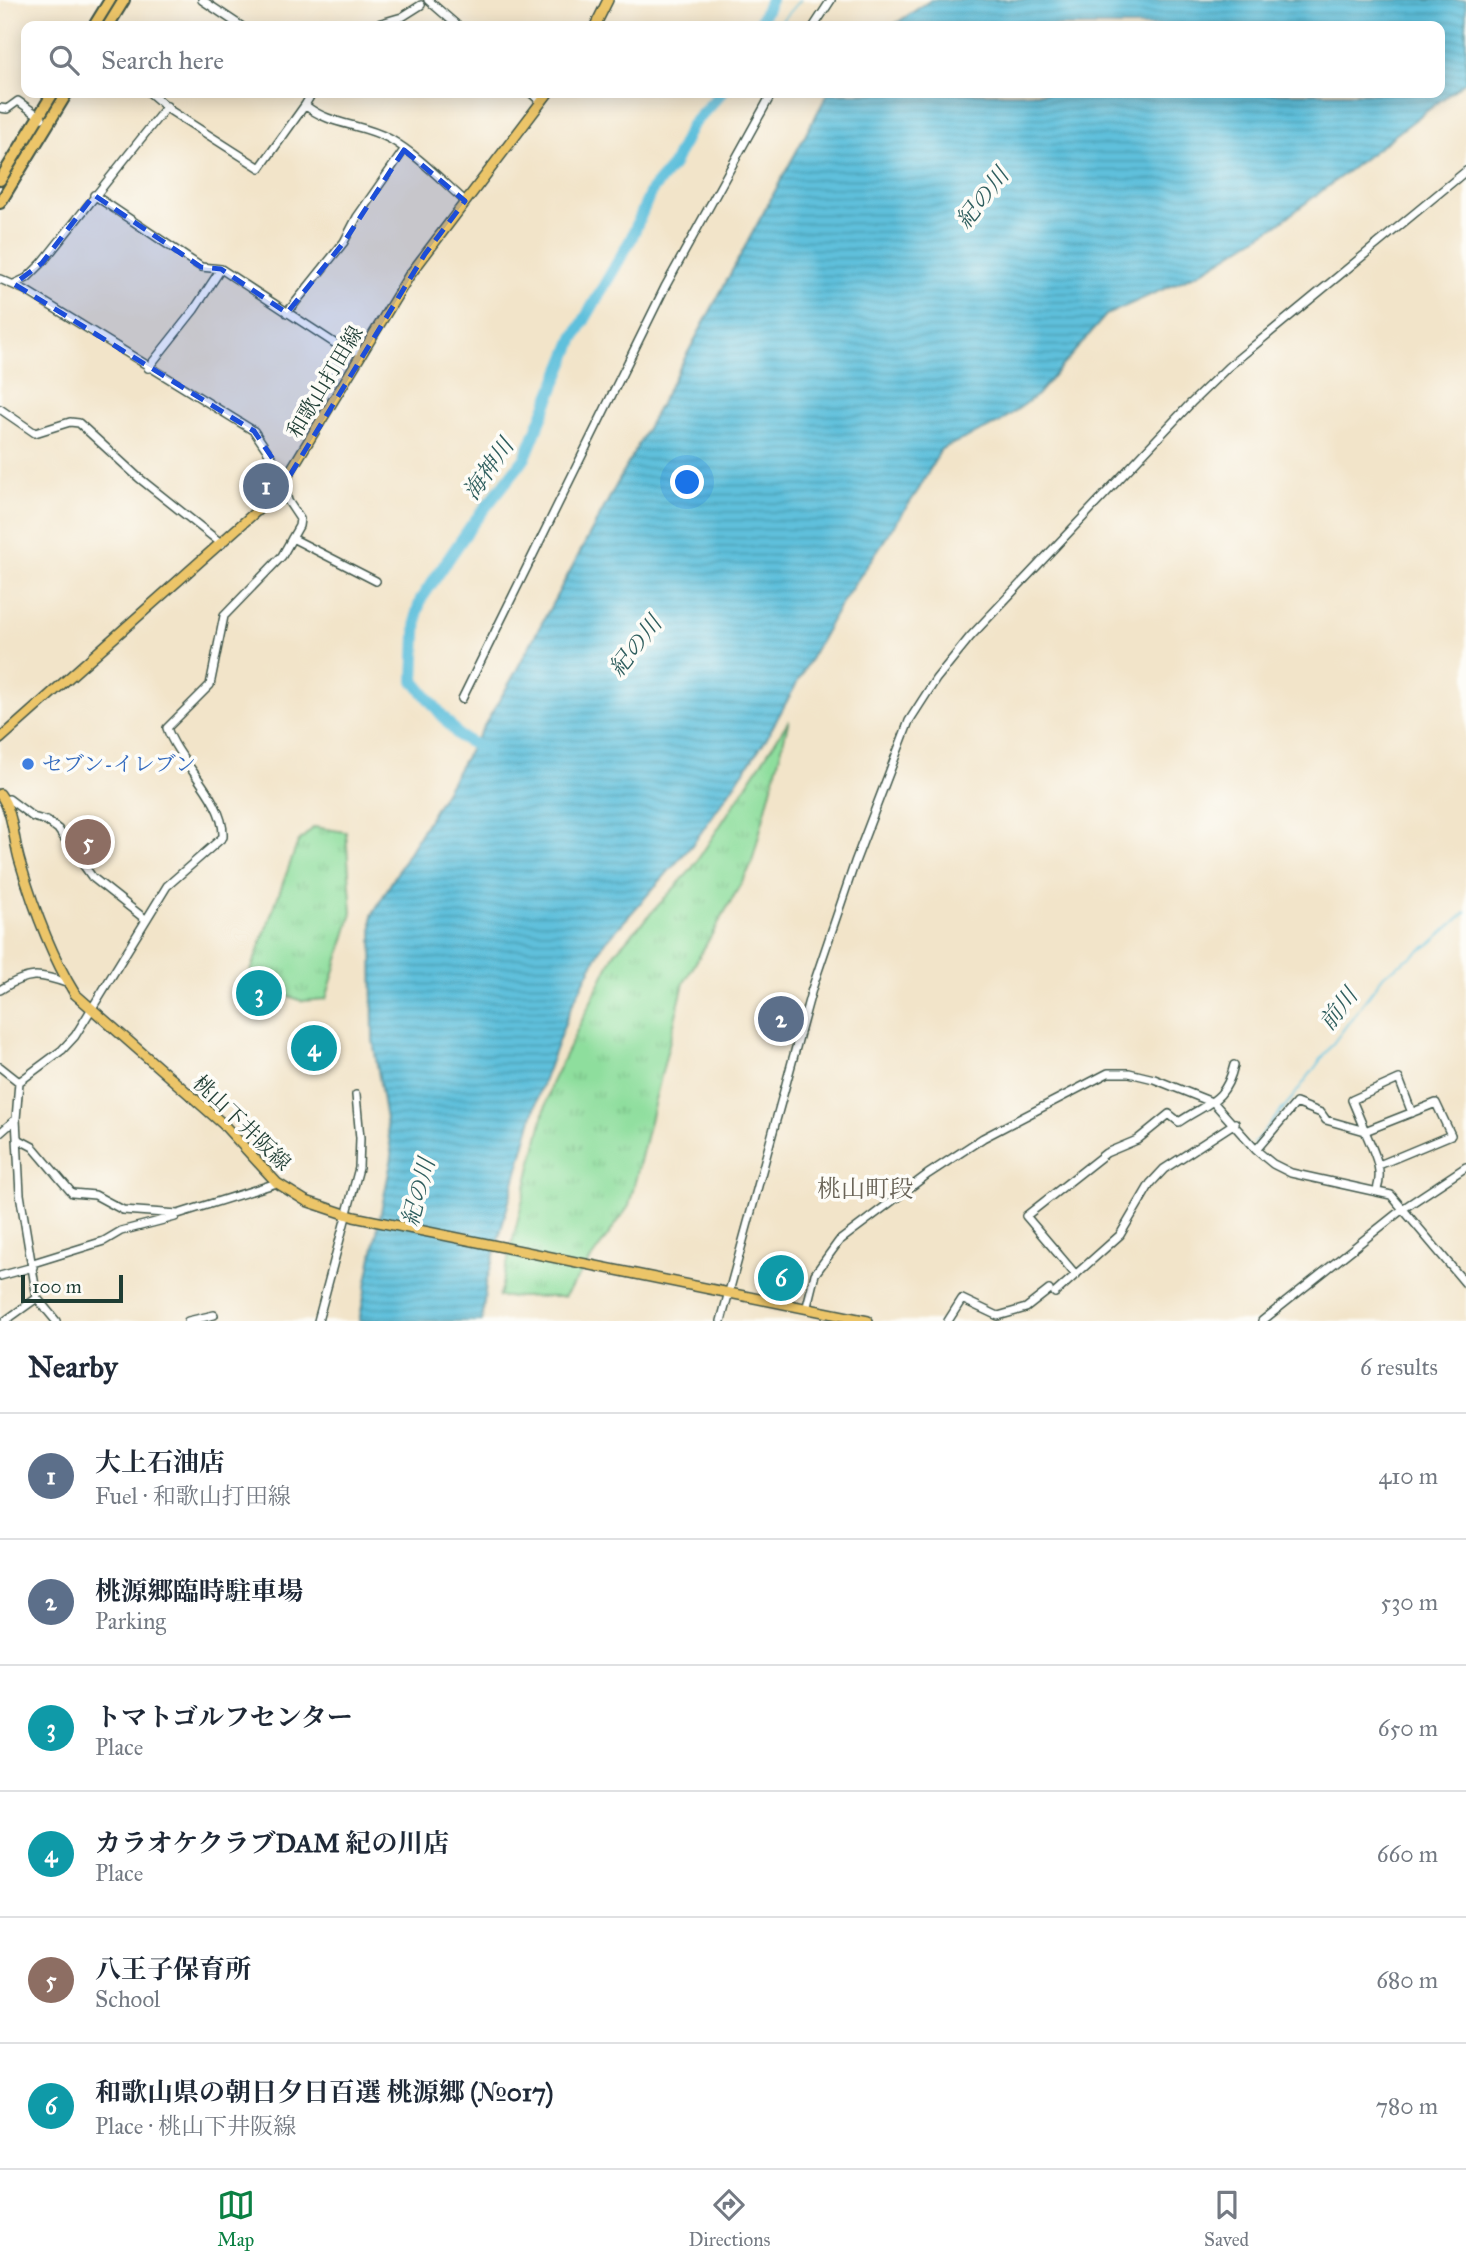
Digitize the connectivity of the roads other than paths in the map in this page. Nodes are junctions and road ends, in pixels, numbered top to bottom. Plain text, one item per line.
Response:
1 (110, 0) edge
2 (124, 0) edge
3 (202, 0) edge
4 (608, 0) edge
5 (831, 0) edge
6 (422, 1) edge
7 (97, 21) edge
8 (111, 21) edge
9 (234, 21) edge
10 (388, 21) edge
11 (451, 21) edge
12 (598, 21) edge
13 (817, 21) edge
14 (51, 98) edge
15 (63, 98) edge
16 (157, 98) edge
17 (309, 98) edge
18 (537, 98) edge
19 (544, 98) edge
20 (769, 98) edge
21 (541, 102) junction
22 (305, 105) junction
23 (167, 106) junction
24 (0, 107) edge
25 (44, 119) junction
26 (404, 150) junction
27 (1466, 171) edge
28 (0, 180) edge
29 (94, 195) junction
30 (465, 201) junction
31 (0, 203) edge
32 (221, 269) junction
33 (0, 279) edge
34 (14, 284) junction
35 (287, 313) junction
36 (363, 352) junction
37 (148, 368) junction
38 (0, 409) edge
39 (286, 482) junction
40 (292, 538) junction
41 (222, 544) junction
42 (376, 581) dead end
43 (462, 699) dead end
44 (0, 739) edge
45 (2, 797) edge
46 (145, 919) junction
47 (69, 984) junction
48 (0, 990) edge
49 (92, 1012) junction
50 (1234, 1065) dead end
51 (0, 1067) edge
52 (19, 1082) junction
53 (356, 1095) dead end
54 (1214, 1103) junction
55 (1412, 1113) junction
56 (16, 1119) junction
57 (1235, 1123) junction
58 (1365, 1131) junction
59 (0, 1133) edge
60 (18, 1139) junction
61 (1256, 1150) junction
62 (1379, 1165) junction
63 (1466, 1167) edge
64 (277, 1183) junction
65 (1377, 1190) junction
66 (1404, 1208) junction
67 (178, 1214) junction
68 (350, 1216) junction
69 (33, 1265) junction
70 (1076, 1275) junction
71 (0, 1276) edge
72 (1466, 1284) edge
73 (727, 1292) junction
74 (37, 1298) junction
75 (807, 1306) junction
76 (214, 1315) dead end
77 (5, 1321) edge
78 (56, 1321) edge
79 (188, 1321) edge
80 (318, 1321) edge
81 (721, 1321) edge
82 (868, 1321) edge
83 (948, 1321) edge
84 (1262, 1321) edge

1 - 7 highway
2 - 8 highway
3 - 9 street
4 - 12 main road
5 - 13 street
6 - 10 street
6 - 11 street
14 - 25 highway
15 - 25 highway
16 - 23 street
17 - 22 street
18 - 21 street
19 - 21 main road, 和歌山打田線
20 - 43 street
21 - 30 main road, 和歌山打田線
22 - 23 street
22 - 26 street
23 - 29 street
24 - 25 street
25 - 28 highway
25 - 31 highway
26 - 30 street
26 - 35 street
27 - 73 street
29 - 32 street
29 - 34 street
30 - 36 main road, 和歌山打田線
32 - 35 street
32 - 37 street
33 - 34 street
34 - 37 street
35 - 36 street
36 - 39 main road, 和歌山打田線
37 - 39 street
38 - 41 street
39 - 40 street
39 - 41 main road, 和歌山打田線
40 - 42 street
40 - 46 street
41 - 44 main road, 和歌山打田線
45 - 46 street
45 - 47 main road, 桃山下井阪線
46 - 49 street
47 - 48 street
47 - 49 main road, 桃山下井阪線
49 - 52 street
49 - 64 main road, 桃山下井阪線
50 - 54 street
51 - 52 street
52 - 56 street
53 - 68 street
54 - 57 street
54 - 70 street
54 - 75 street
55 - 58 street
55 - 58 street
55 - 62 street
56 - 59 street
56 - 60 street
57 - 61 street
57 - 70 street
58 - 61 street
58 - 62 street
60 - 67 street
60 - 69 street
61 - 65 street
62 - 65 street
63 - 66 street
64 - 67 street
64 - 68 main road, 桃山下井阪線
65 - 66 street
66 - 72 street
66 - 84 street
67 - 69 street
68 - 73 main road, 桃山下井阪線
68 - 80 street
69 - 71 street
69 - 74 street
70 - 83 street
73 - 75 main road, 桃山下井阪線
73 - 81 street
74 - 77 street
74 - 78 street
75 - 82 main road, 桃山下井阪線
76 - 79 street

